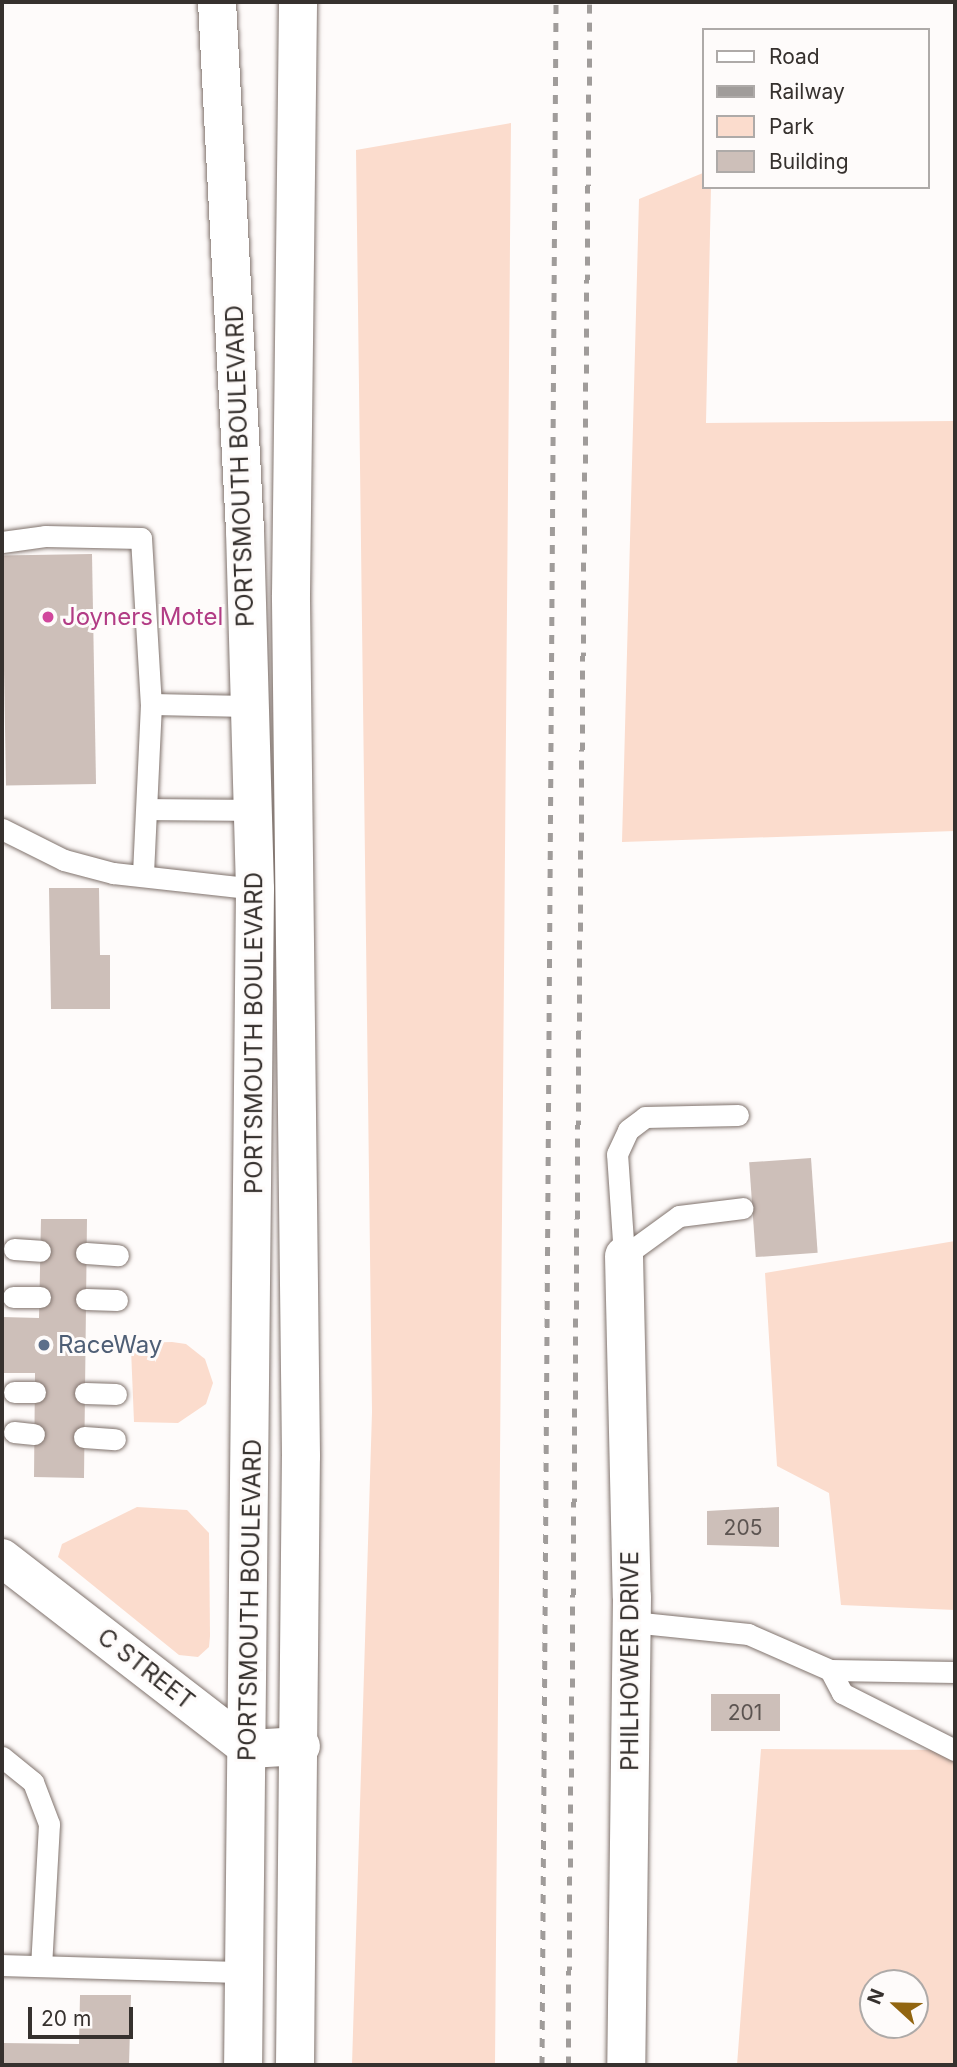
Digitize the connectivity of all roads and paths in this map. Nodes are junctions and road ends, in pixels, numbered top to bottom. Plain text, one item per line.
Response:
1 (217, 2) edge
2 (298, 2) edge
3 (2, 542) edge
4 (151, 704) junction
5 (249, 706) junction
6 (148, 809) junction
7 (253, 810) junction
8 (2, 829) edge
9 (144, 876) junction
10 (255, 888) junction
11 (738, 1115) dead end
12 (743, 1208) dead end
13 (14, 1249) dead end
14 (40, 1251) dead end
15 (86, 1253) dead end
16 (118, 1255) dead end
17 (624, 1256) junction
18 (13, 1297) dead end
19 (40, 1297) dead end
20 (86, 1299) dead end
21 (117, 1300) dead end
22 (85, 1393) dead end
23 (116, 1394) dead end
24 (84, 1437) dead end
25 (115, 1439) dead end
26 (2, 1558) edge
27 (632, 1622) junction
28 (830, 1670) junction
29 (955, 1672) edge
30 (301, 1746) junction
31 (248, 1749) junction
32 (955, 1750) edge
33 (2, 1757) edge
34 (2, 1965) edge
35 (41, 1966) junction
36 (245, 1972) junction
37 (243, 2065) edge
38 (295, 2065) edge
39 (626, 2065) edge

1 - 5 main road, PORTSMOUTH BOULEVARD
2 - 30 main road, PORTSMOUTH BOULEVARD
3 - 4 lane
4 - 5 lane
4 - 6 lane
5 - 7 main road, PORTSMOUTH BOULEVARD
6 - 7 lane
6 - 9 lane
7 - 10 main road, PORTSMOUTH BOULEVARD
8 - 9 lane
9 - 10 lane
10 - 31 main road, PORTSMOUTH BOULEVARD
11 - 17 lane
12 - 17 lane
13 - 14 lane
15 - 16 lane
17 - 27 main road, PHILHOWER DRIVE
18 - 19 lane
20 - 21 lane
22 - 23 lane
24 - 25 lane
26 - 31 main road, C STREET
27 - 28 lane
27 - 39 main road, PHILHOWER DRIVE
28 - 29 lane
28 - 32 lane
30 - 31 main road
30 - 38 main road, PORTSMOUTH BOULEVARD
31 - 36 main road, PORTSMOUTH BOULEVARD
33 - 35 lane
34 - 35 lane
35 - 36 lane
36 - 37 main road, PORTSMOUTH BOULEVARD

